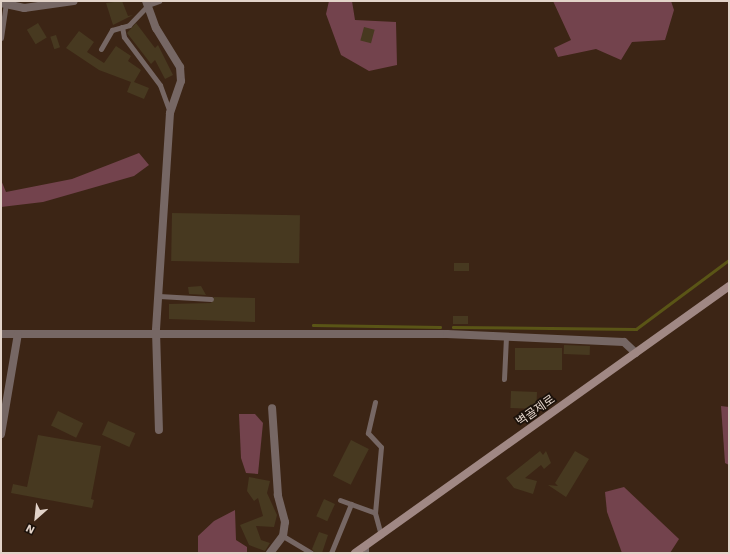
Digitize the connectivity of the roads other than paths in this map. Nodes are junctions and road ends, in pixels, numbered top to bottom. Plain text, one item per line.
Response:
1 (74, 1) edge
2 (159, 1) edge
3 (147, 3) edge
4 (3, 4) edge
5 (122, 27) junction
6 (1, 38) edge
7 (101, 49) dead end
8 (170, 112) junction
9 (729, 286) edge
10 (159, 296) junction
11 (211, 299) dead end
12 (156, 331) junction
13 (1, 334) edge
14 (18, 334) junction
15 (506, 336) junction
16 (636, 353) junction
17 (504, 380) dead end
18 (375, 402) dead end
19 (272, 408) dead end
20 (159, 430) dead end
21 (1, 434) edge
22 (340, 500) dead end
23 (351, 504) junction
24 (375, 514) junction
25 (381, 535) junction
26 (283, 536) junction
27 (366, 549) edge
28 (270, 553) edge
29 (311, 553) edge
30 (331, 553) edge
31 (355, 553) edge

1 - 4 street
2 - 3 lane
3 - 5 lane
3 - 8 street
4 - 6 lane
5 - 7 lane
5 - 8 lane
8 - 10 street
9 - 16 street, 벽골제로
10 - 11 lane
10 - 12 street
12 - 14 street
12 - 15 street
12 - 20 street
13 - 14 street
14 - 21 street
15 - 16 street
15 - 17 lane
16 - 25 street, 벽골제로
18 - 24 lane
19 - 26 street
22 - 23 lane
23 - 24 lane
23 - 30 lane
24 - 25 lane
25 - 27 street, 벽골제로
26 - 28 street
26 - 29 lane
27 - 31 street, 벽골제로

